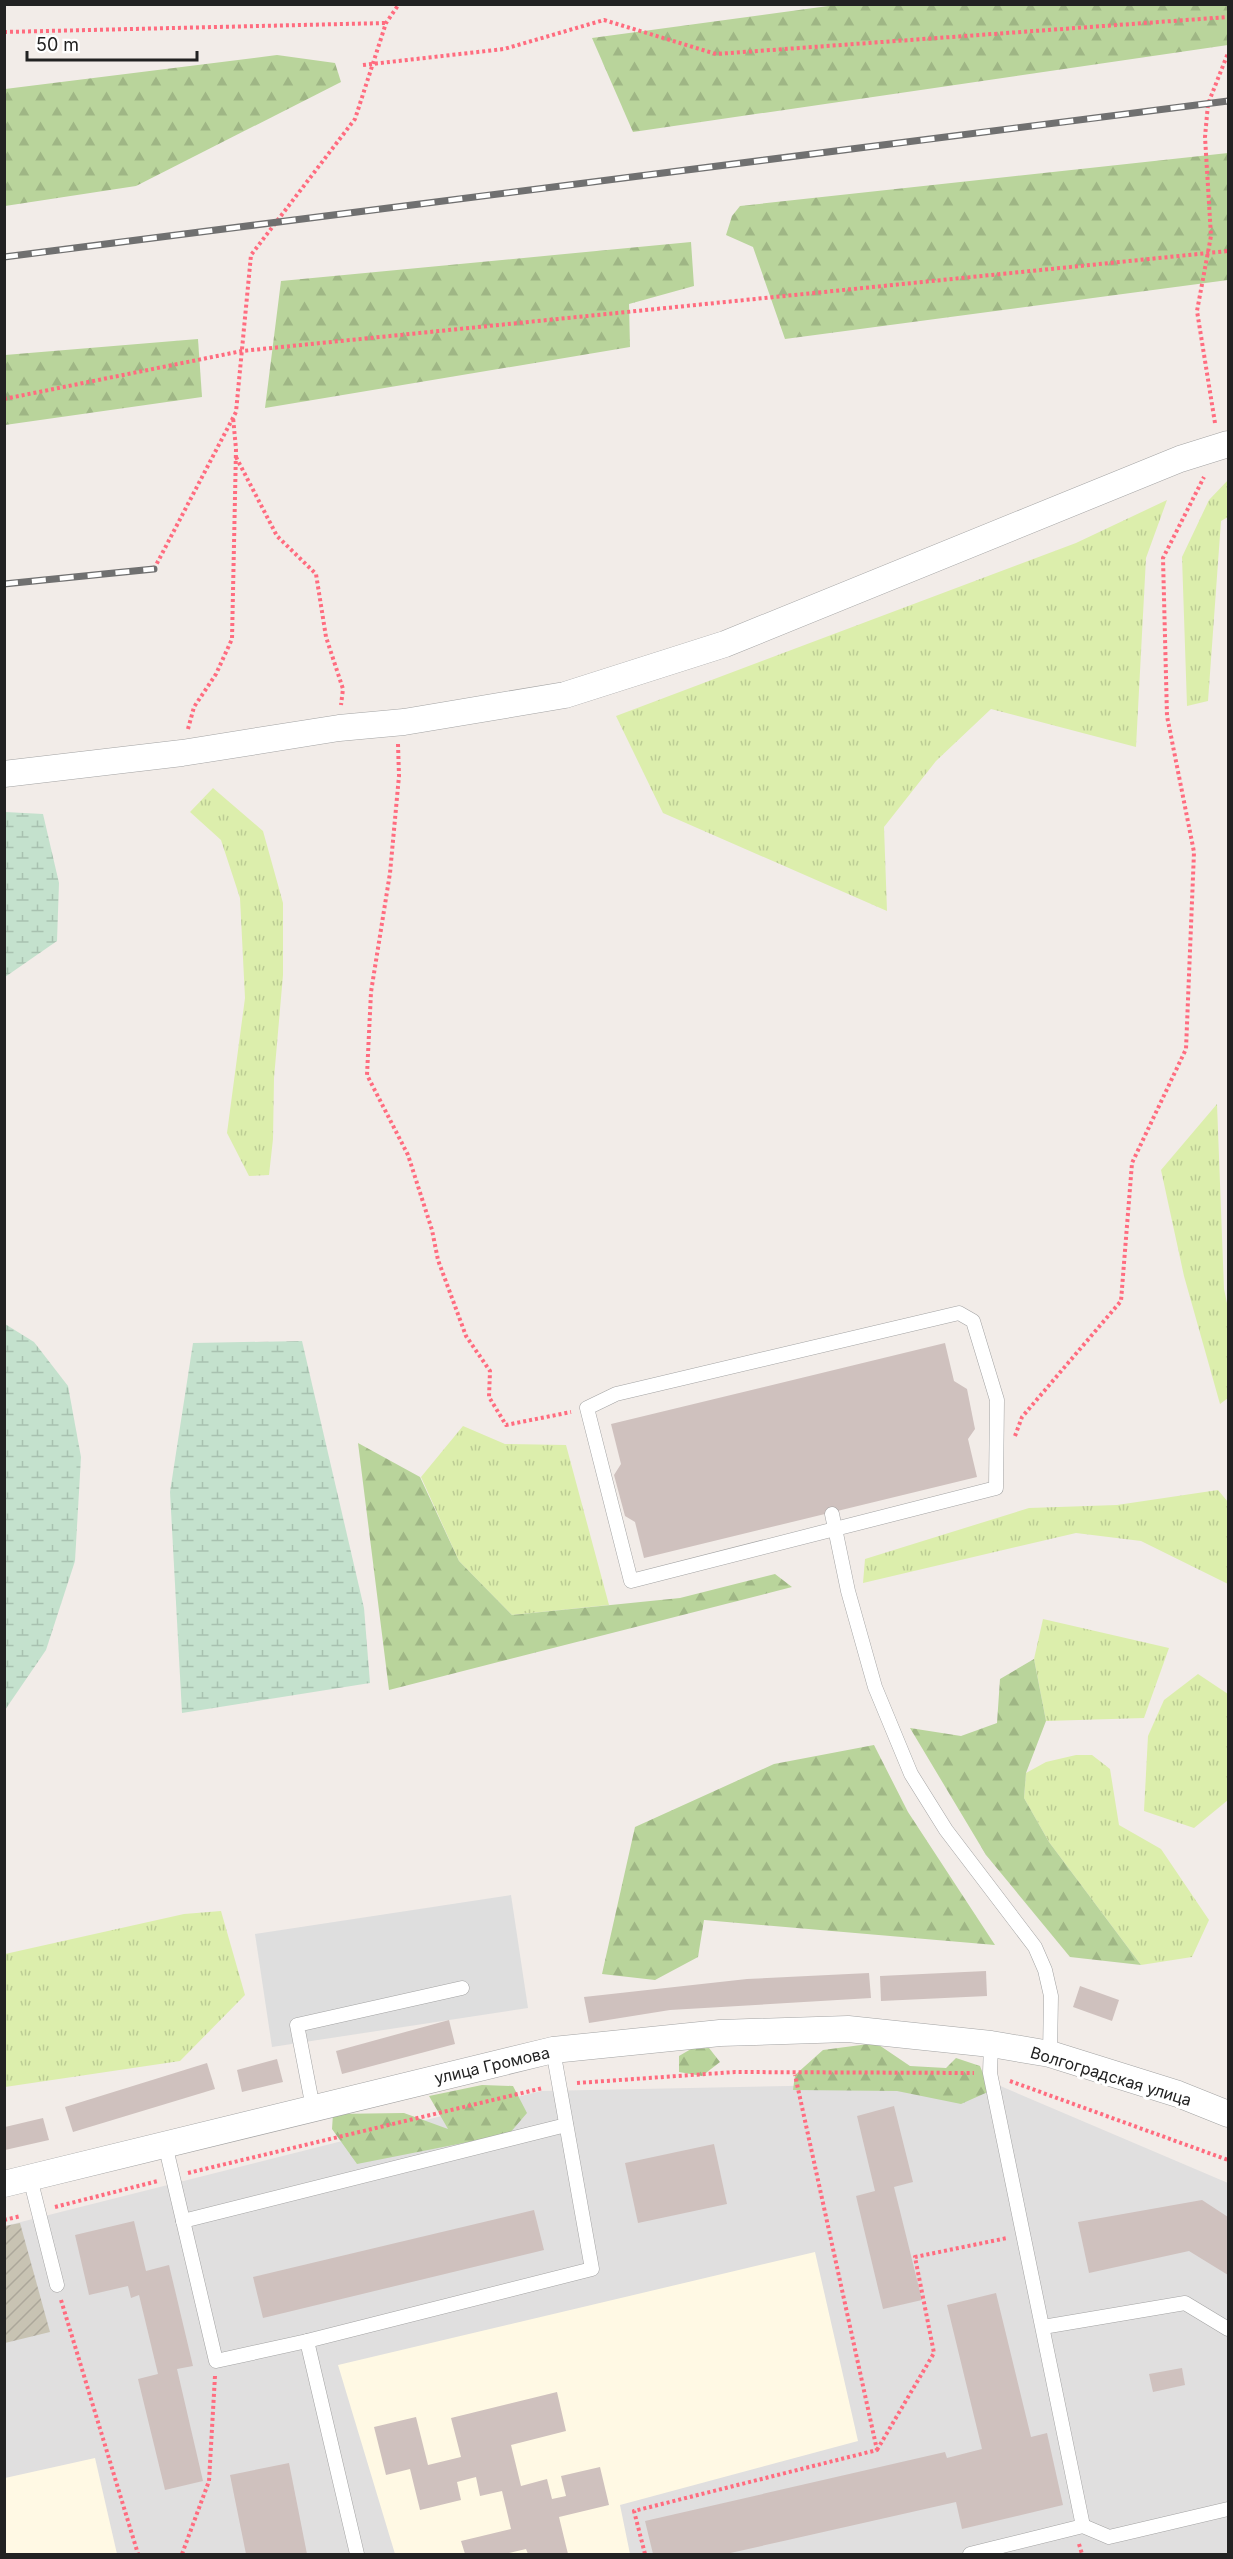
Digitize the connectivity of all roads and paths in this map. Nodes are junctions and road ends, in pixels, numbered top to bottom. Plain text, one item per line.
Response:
1 (399, 4) edge
2 (1228, 17) edge
3 (386, 23) junction
4 (4, 32) edge
5 (1228, 53) edge
6 (373, 64) junction
7 (363, 65) dead end
8 (1228, 251) edge
9 (1208, 253) junction
10 (242, 351) junction
11 (4, 399) edge
12 (233, 417) junction
13 (1224, 445) edge
14 (236, 457) junction
15 (154, 569) dead end
16 (404, 722) junction
17 (339, 728) junction
18 (182, 753) junction
19 (4, 774) edge
20 (587, 1408) junction
21 (1015, 1437) dead end
22 (832, 1514) dead end
23 (836, 1529) junction
24 (462, 1988) dead end
25 (991, 2044) junction
26 (553, 2050) junction
27 (1050, 2054) junction
28 (990, 2073) junction
29 (795, 2075) dead end
30 (559, 2085) junction
31 (313, 2108) junction
32 (1228, 2114) edge
33 (566, 2126) junction
34 (165, 2144) junction
35 (1228, 2160) edge
36 (173, 2177) junction
37 (30, 2178) junction
38 (4, 2184) edge
39 (38, 2211) junction
40 (4, 2220) edge
41 (183, 2220) junction
42 (1023, 2234) junction
43 (57, 2285) joint
44 (1043, 2327) junction
45 (1228, 2330) edge
46 (307, 2341) junction
47 (216, 2361) junction
48 (877, 2450) junction
49 (1228, 2509) edge
50 (1083, 2526) junction
51 (138, 2554) edge
52 (182, 2554) edge
53 (357, 2554) edge
54 (645, 2554) edge
55 (970, 2554) edge

1 - 3 path
2 - 6 path
3 - 4 path
3 - 6 path
5 - 9 path
6 - 7 path
6 - 10 path
8 - 9 path
9 - 10 path
9 - 13 path
10 - 11 path
10 - 12 path
12 - 14 path
12 - 15 path
13 - 16 street
13 - 21 path
14 - 17 path
14 - 18 path
16 - 17 street
16 - 20 path
17 - 18 street
18 - 19 street
20 - 23 lane
20 - 23 lane
22 - 23 lane
23 - 27 lane
24 - 31 lane
25 - 26 street, улица Громова
25 - 27 street, Волгоградская улица
25 - 28 lane
26 - 30 lane
26 - 31 street, улица Громова
27 - 32 street, Волгоградская улица
28 - 30 path
28 - 35 path
28 - 42 lane
29 - 48 path
30 - 33 lane
30 - 36 path
31 - 34 street, улица Громова
33 - 41 lane
33 - 46 lane
34 - 36 lane
34 - 37 street, улица Громова
36 - 39 path
36 - 41 lane
37 - 38 street, улица Громова
37 - 39 lane
39 - 40 path
39 - 43 lane
41 - 47 lane
42 - 44 lane
42 - 48 path
43 - 51 path
44 - 45 lane
44 - 50 lane
46 - 47 lane
46 - 53 lane
47 - 52 path
48 - 54 path
49 - 50 lane
50 - 55 lane

